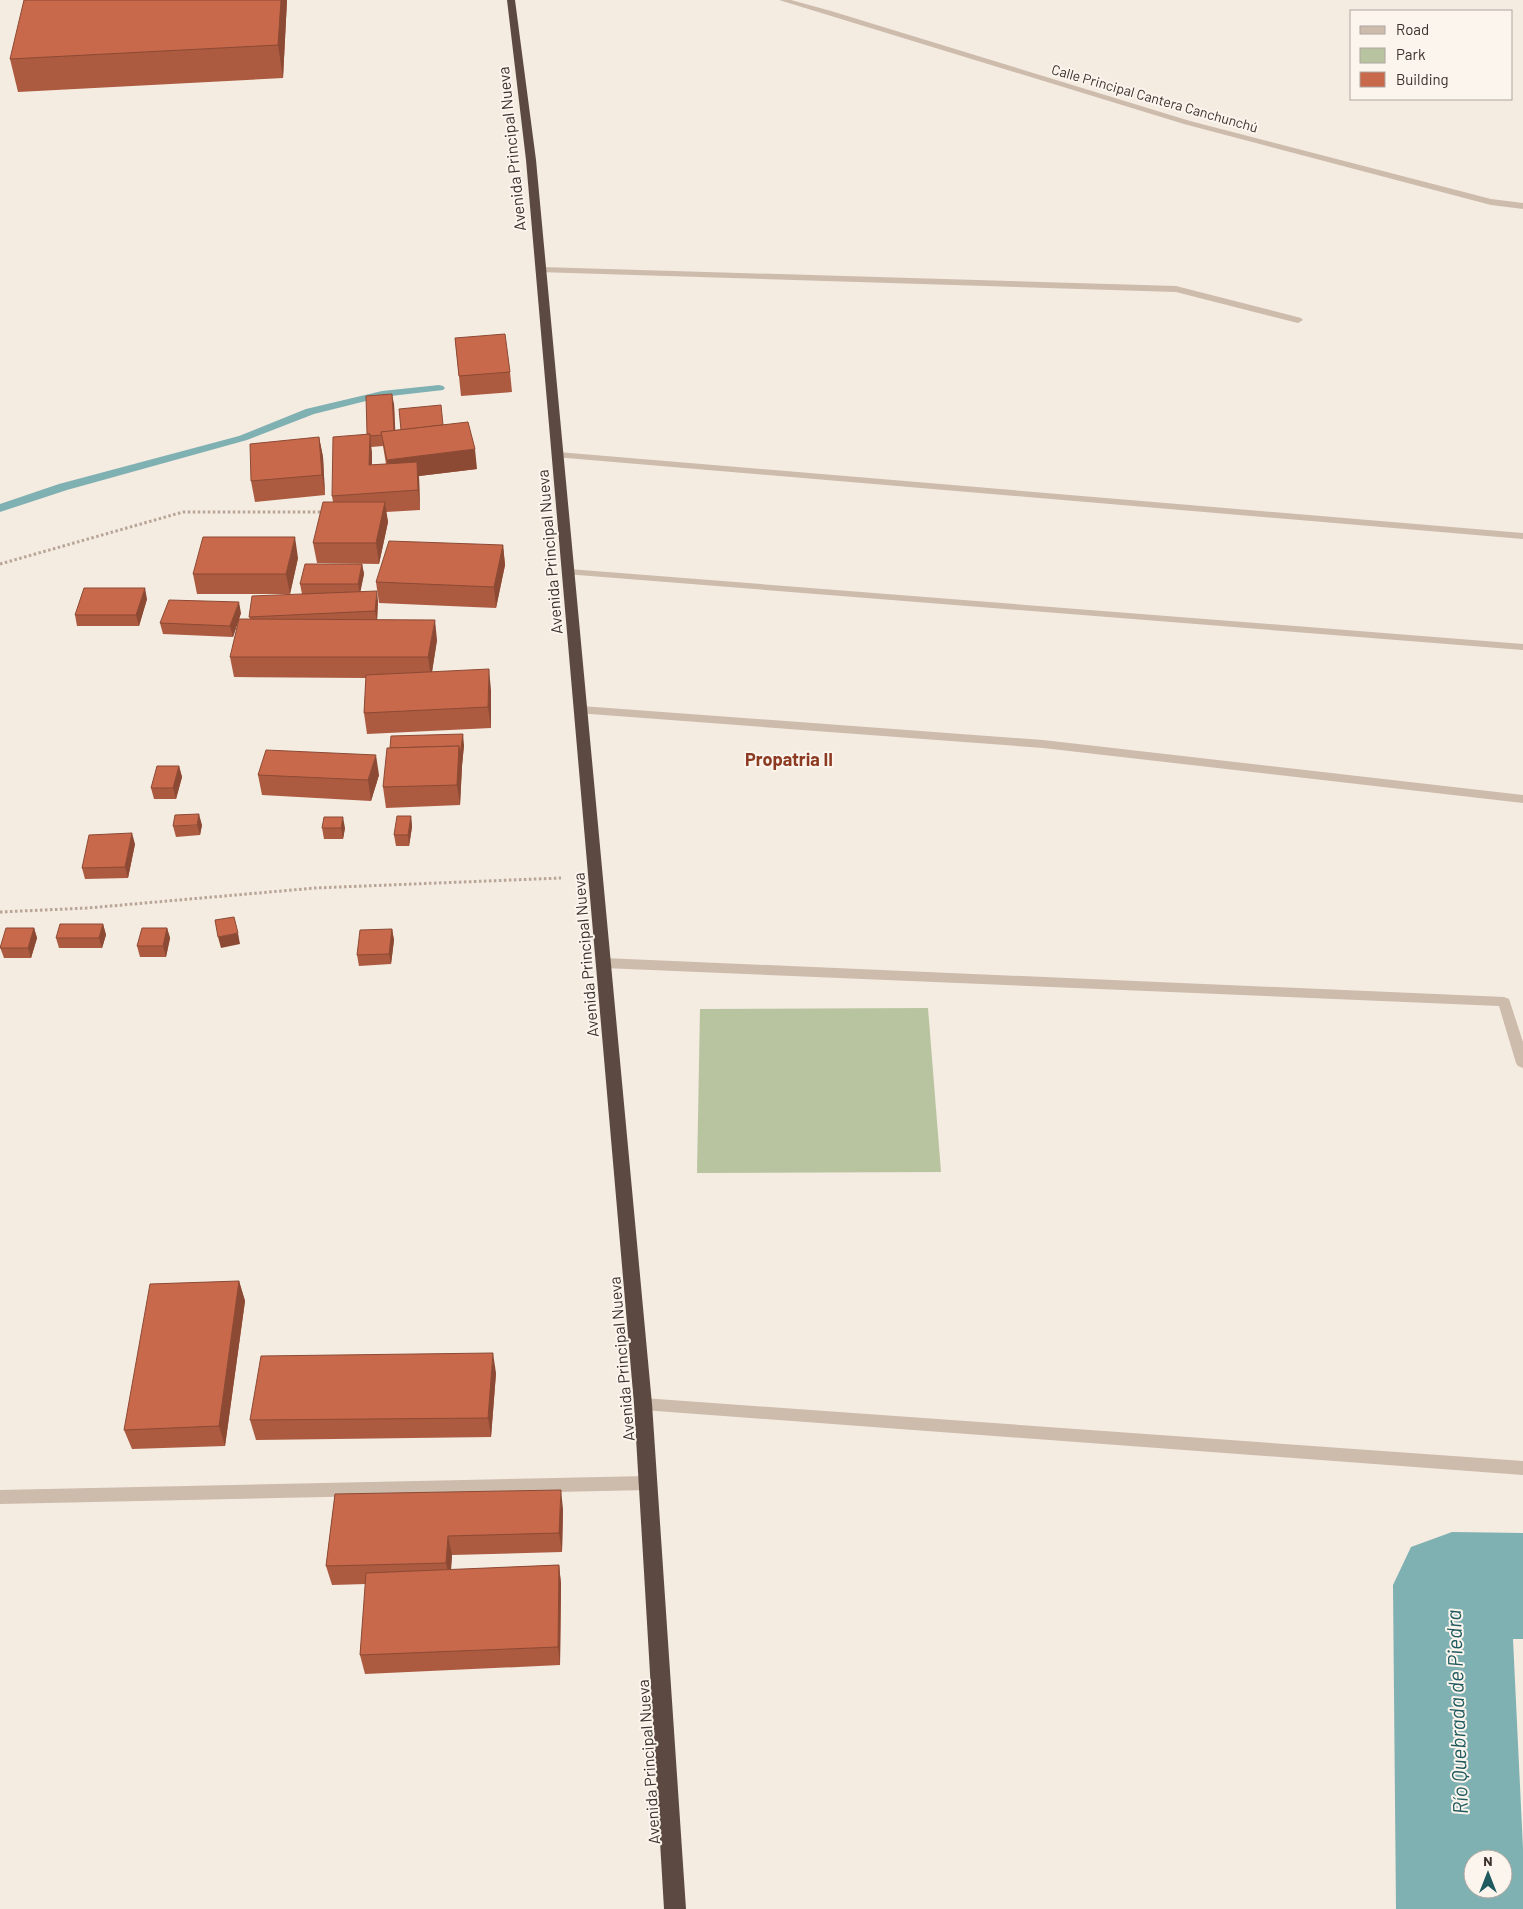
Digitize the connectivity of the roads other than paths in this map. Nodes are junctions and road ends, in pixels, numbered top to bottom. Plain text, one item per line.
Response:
1 (511, 0) edge
2 (783, 0) edge
3 (1523, 206) edge
4 (541, 270) junction
5 (1298, 320) dead end
6 (558, 455) junction
7 (1523, 536) edge
8 (569, 572) junction
9 (1523, 647) edge
10 (581, 710) junction
11 (1523, 799) edge
12 (604, 963) junction
13 (1523, 1063) edge
14 (644, 1404) junction
15 (1523, 1468) edge
16 (648, 1483) junction
17 (0, 1497) edge
18 (675, 1909) edge

1 - 4 highway, Avenida Principal Nueva
2 - 3 street, Calle Principal Cantera Canchunchú
4 - 5 street
4 - 6 highway, Avenida Principal Nueva
6 - 7 street
6 - 8 highway, Avenida Principal Nueva
8 - 9 street
8 - 10 highway, Avenida Principal Nueva
10 - 11 street
10 - 12 highway, Avenida Principal Nueva
12 - 13 street
12 - 14 highway, Avenida Principal Nueva
14 - 15 street
14 - 16 highway, Avenida Principal Nueva
16 - 17 street
16 - 18 highway, Avenida Principal Nueva

